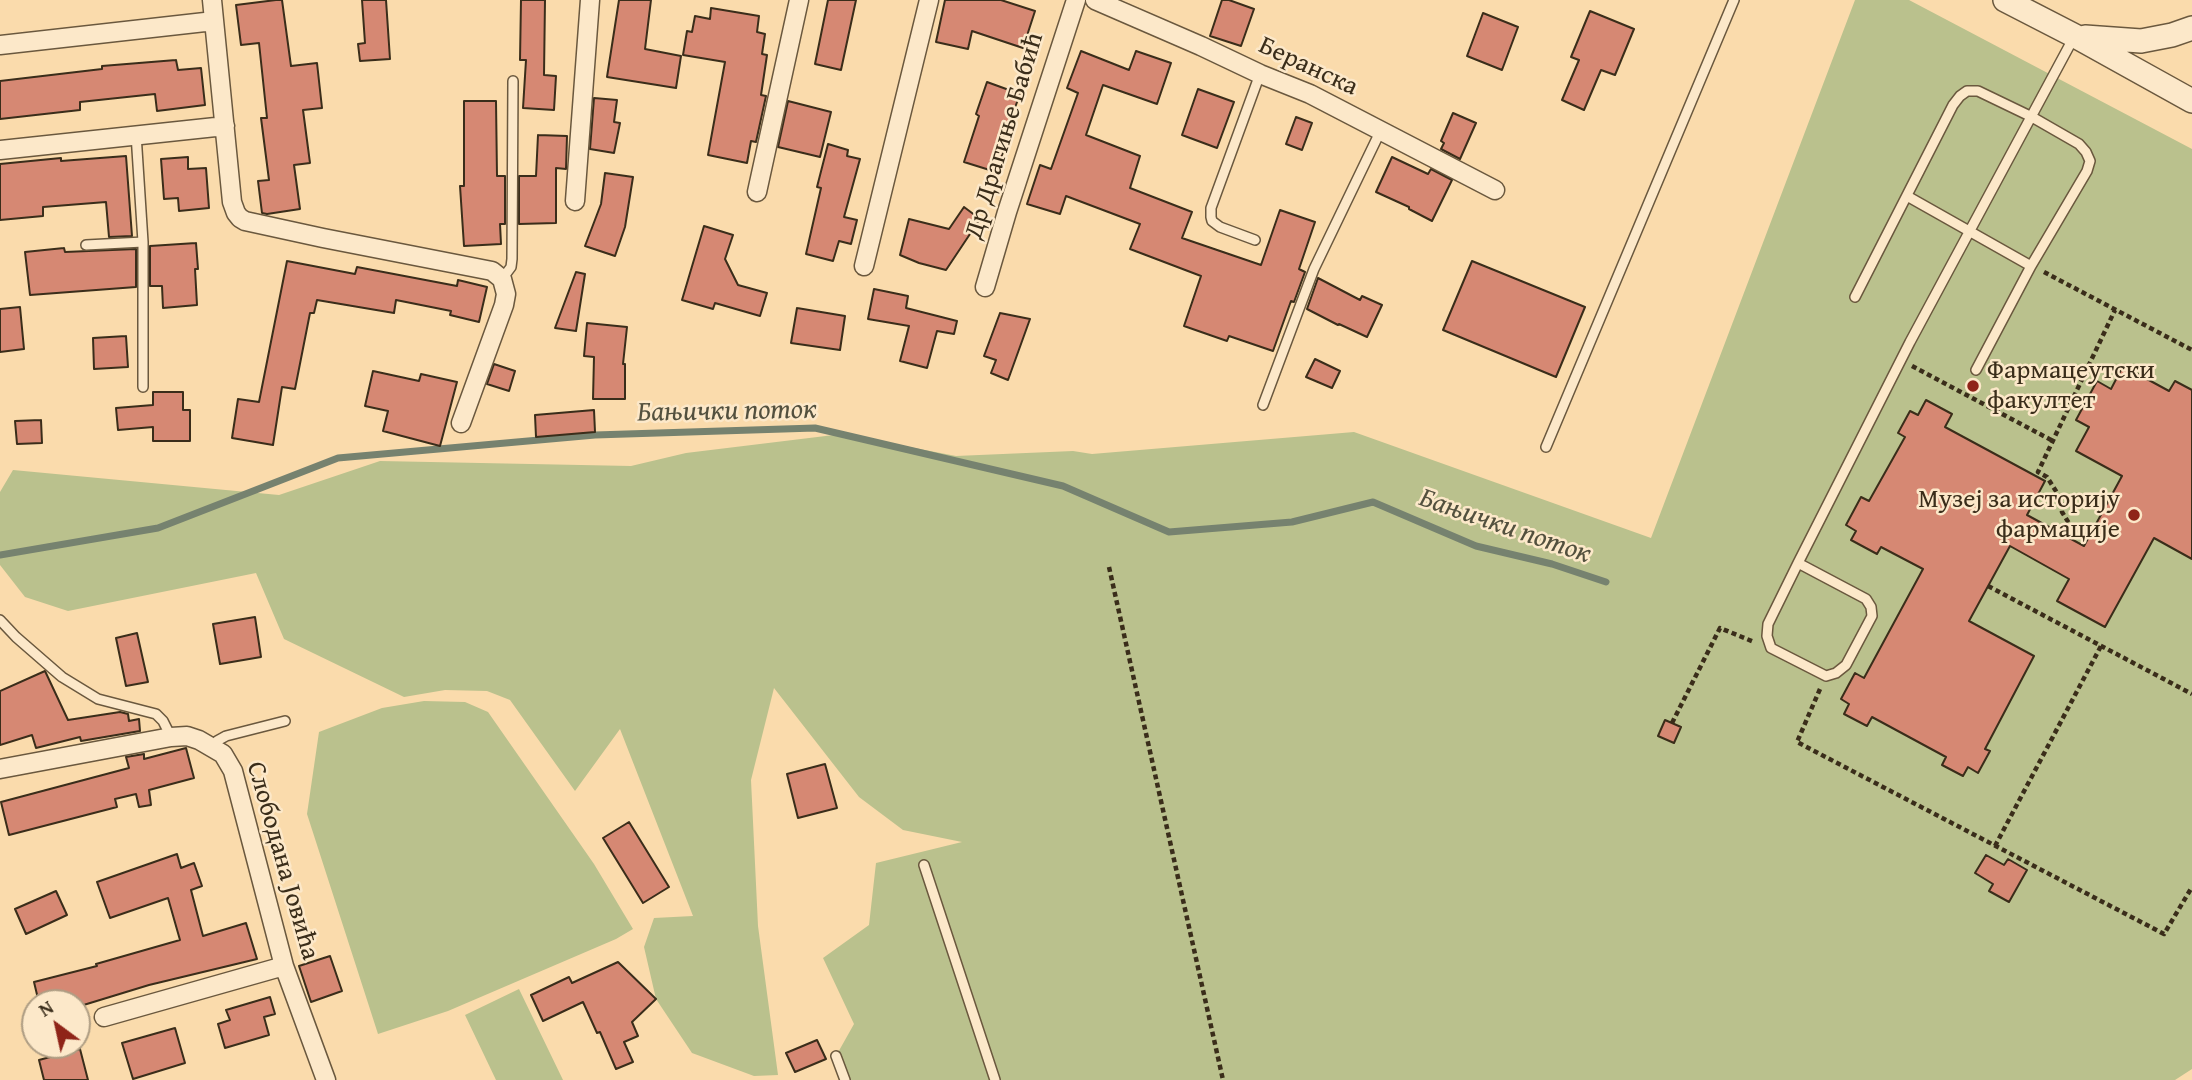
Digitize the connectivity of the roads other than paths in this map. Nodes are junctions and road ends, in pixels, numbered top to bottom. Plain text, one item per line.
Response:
1 (212, 0) edge
2 (590, 0) edge
3 (799, 0) edge
4 (929, 0) edge
5 (1076, 0) edge
6 (1095, 0) edge
7 (1734, 0) edge
8 (2006, 0) edge
9 (214, 22) junction
10 (2192, 28) edge
11 (2075, 36) junction
12 (0, 45) edge
13 (1259, 74) junction
14 (513, 80) dead end
15 (2192, 101) edge
16 (2032, 117) junction
17 (225, 126) junction
18 (1380, 132) junction
19 (136, 134) junction
20 (0, 150) edge
21 (1496, 190) dead end
22 (757, 191) dead end
23 (1908, 195) junction
24 (575, 201) dead end
25 (1969, 230) junction
26 (1255, 240) dead end
27 (143, 242) junction
28 (86, 245) dead end
29 (2031, 265) junction
30 (864, 266) dead end
31 (501, 278) junction
32 (985, 287) dead end
33 (1855, 297) dead end
34 (1976, 370) dead end
35 (143, 387) dead end
36 (1263, 405) dead end
37 (461, 423) dead end
38 (1546, 447) dead end
39 (1798, 563) junction
40 (0, 620) edge
41 (285, 721) dead end
42 (171, 737) junction
43 (213, 747) junction
44 (0, 769) edge
45 (924, 865) dead end
46 (284, 966) junction
47 (104, 1017) dead end
48 (836, 1056) dead end
49 (326, 1080) edge
50 (845, 1080) edge
51 (995, 1080) edge

1 - 9 street
2 - 24 street
3 - 22 street
4 - 30 street
5 - 32 street, Др Драгиње Бабић
6 - 13 street, Беранска
7 - 38 lane
8 - 11 street
9 - 12 street
9 - 17 street
10 - 11 street
11 - 15 street
11 - 16 lane
13 - 18 street, Беранска
13 - 26 lane
14 - 31 lane
16 - 23 lane
16 - 25 lane
16 - 29 lane
17 - 19 street
17 - 31 street
18 - 21 street, Беранска
18 - 36 lane
19 - 20 street
19 - 27 lane
23 - 25 lane
23 - 33 lane
25 - 29 lane
25 - 39 lane
27 - 28 lane
27 - 35 lane
29 - 34 lane
31 - 37 street
39 - 39 lane
40 - 42 lane
41 - 43 lane
42 - 43 street, Слободана Јовића
42 - 44 street, Слободана Јовића
43 - 46 street, Слободана Јовића
45 - 51 lane
46 - 47 street
46 - 49 street, Слободана Јовића
48 - 50 lane

